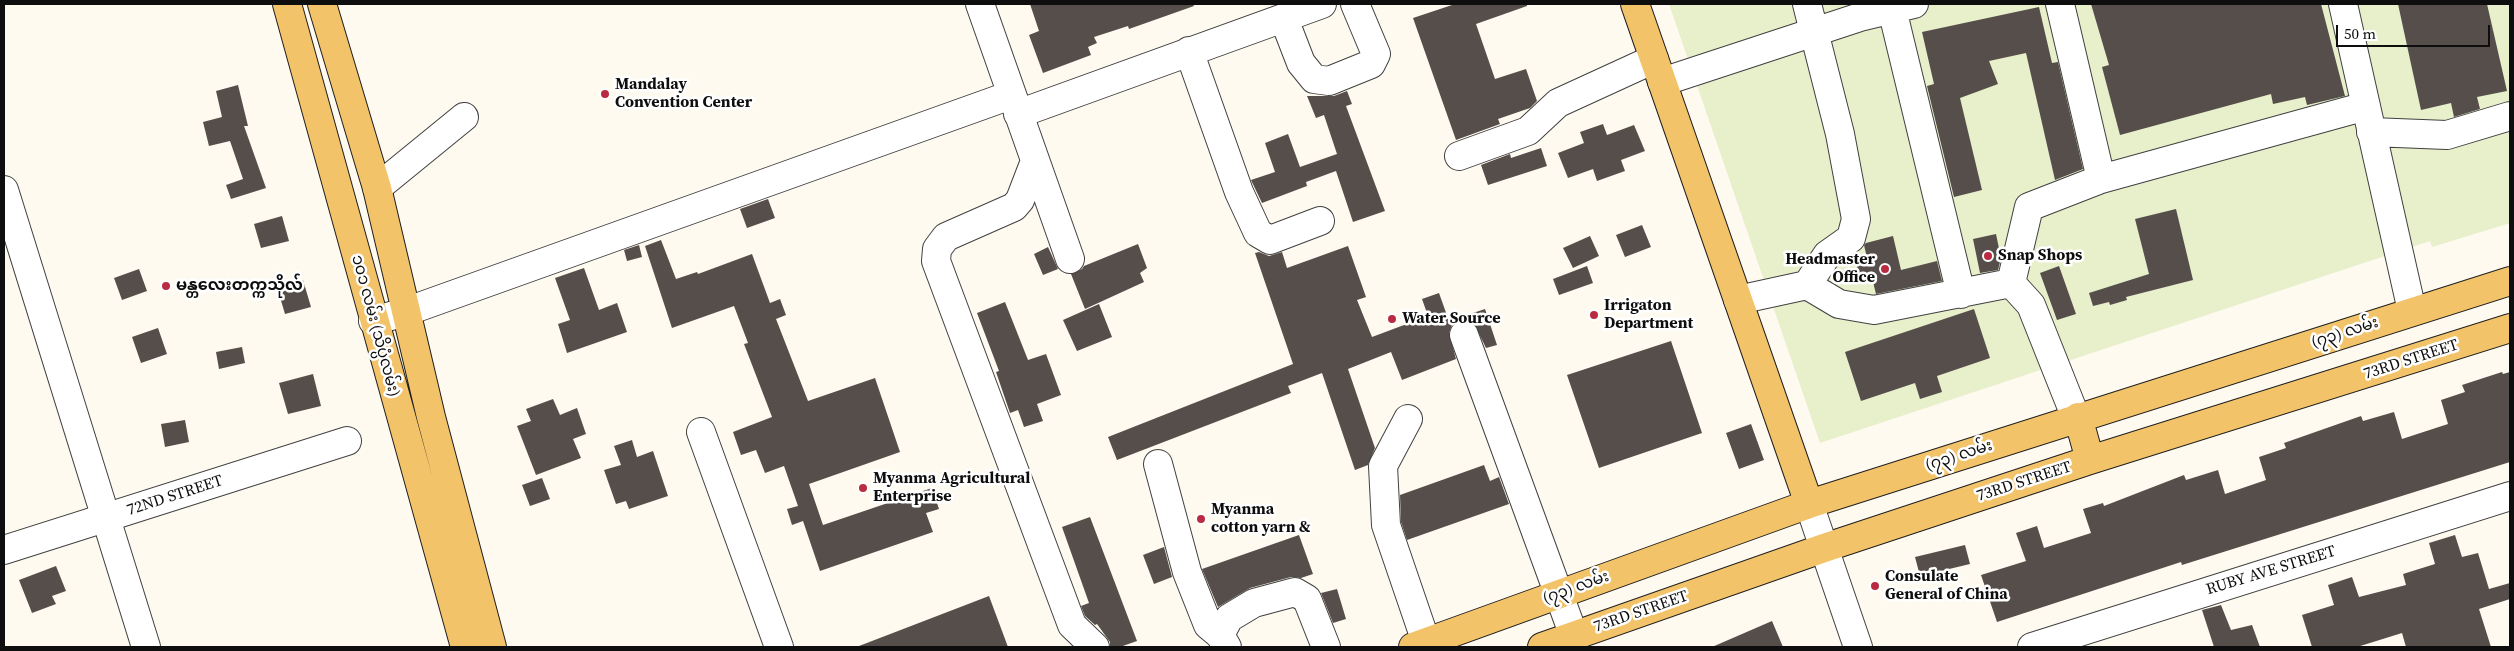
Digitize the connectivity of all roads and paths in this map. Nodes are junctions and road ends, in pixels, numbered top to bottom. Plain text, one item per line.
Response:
1 (980, 4) edge
2 (1322, 4) edge
3 (1355, 4) edge
4 (1635, 4) edge
5 (1807, 4) edge
6 (2060, 4) edge
7 (2343, 4) edge
8 (1903, 7) edge
9 (323, 9) edge
10 (290, 14) edge
11 (1284, 19) junction
12 (1813, 32) junction
13 (1189, 52) junction
14 (1658, 70) junction
15 (1014, 104) junction
16 (2510, 116) edge
17 (464, 117) dead end
18 (2369, 119) junction
19 (1459, 156) dead end
20 (1035, 161) junction
21 (2102, 178) junction
22 (377, 188) junction
23 (4, 190) edge
24 (1320, 221) dead end
25 (1070, 259) dead end
26 (2510, 282) edge
27 (2011, 283) junction
28 (1807, 285) junction
29 (1961, 294) junction
30 (1738, 300) junction
31 (405, 312) junction
32 (2412, 312) junction
33 (373, 321) junction
34 (2510, 328) edge
35 (1464, 335) dead end
36 (430, 417) junction
37 (2077, 418) junction
38 (1408, 419) dead end
39 (402, 425) junction
40 (701, 432) dead end
41 (347, 441) dead end
42 (2090, 460) junction
43 (1158, 464) dead end
44 (2510, 496) edge
45 (1809, 504) junction
46 (105, 518) junction
47 (1824, 548) junction
48 (4, 550) edge
49 (1559, 594) junction
50 (1574, 636) junction
51 (1224, 641) edge
52 (1420, 645) edge
53 (146, 647) edge
54 (465, 647) edge
55 (492, 647) edge
56 (779, 647) edge
57 (1095, 647) edge
58 (1326, 647) edge
59 (1542, 647) edge
60 (1858, 647) edge
61 (2032, 647) edge

1 - 15 street
2 - 11 street
3 - 11 street
4 - 14 main road
5 - 12 street
6 - 21 street
7 - 18 street
8 - 12 street
8 - 29 street
9 - 10 street
9 - 22 main road, ၁၀၁ လမ်း (သိပ္ပံလမ်း)
10 - 33 main road, ၁၀၁ လမ်း (သိပ္ပံလမ်း)
11 - 13 street
12 - 14 street
12 - 28 street
13 - 15 street
13 - 24 street
14 - 19 street
14 - 30 main road
15 - 20 street
15 - 31 street
16 - 18 street
17 - 22 street
18 - 21 street
18 - 32 street
20 - 25 street
20 - 57 street
21 - 27 street
22 - 31 main road, ၁၀၁ လမ်း (သိပ္ပံလမ်း)
23 - 46 street
26 - 32 main road, (၇၃) လမ်း
27 - 29 street
27 - 37 street
28 - 29 street
28 - 30 street
30 - 45 main road
31 - 33 street
31 - 36 main road, ၁၀၁ လမ်း (သိပ္ပံလမ်း)
32 - 37 main road, (၇၃) လမ်း
33 - 39 main road, ၁၀၁ လမ်း (သိပ္ပံလမ်း)
34 - 42 main road, 73RD STREET
35 - 49 street
36 - 39 main road
36 - 55 main road, ၁၀၁ လမ်း (သိပ္ပံလမ်း)
37 - 42 main road
37 - 45 main road, (၇၃) လမ်း
38 - 52 street
39 - 54 main road, ၁၀၁ လမ်း (သိပ္ပံလမ်း)
40 - 56 street
41 - 46 street, 72ND STREET
42 - 47 main road, 73RD STREET
43 - 51 street
44 - 61 street, RUBY AVE STREET
45 - 47 street
45 - 49 main road, (၇၃) လမ်း
46 - 48 street, 72ND STREET
46 - 53 street
47 - 50 main road, 73RD STREET
47 - 60 street
49 - 50 street
49 - 52 main road, (၇၃) လမ်း
50 - 59 main road, 73RD STREET
51 - 58 street

